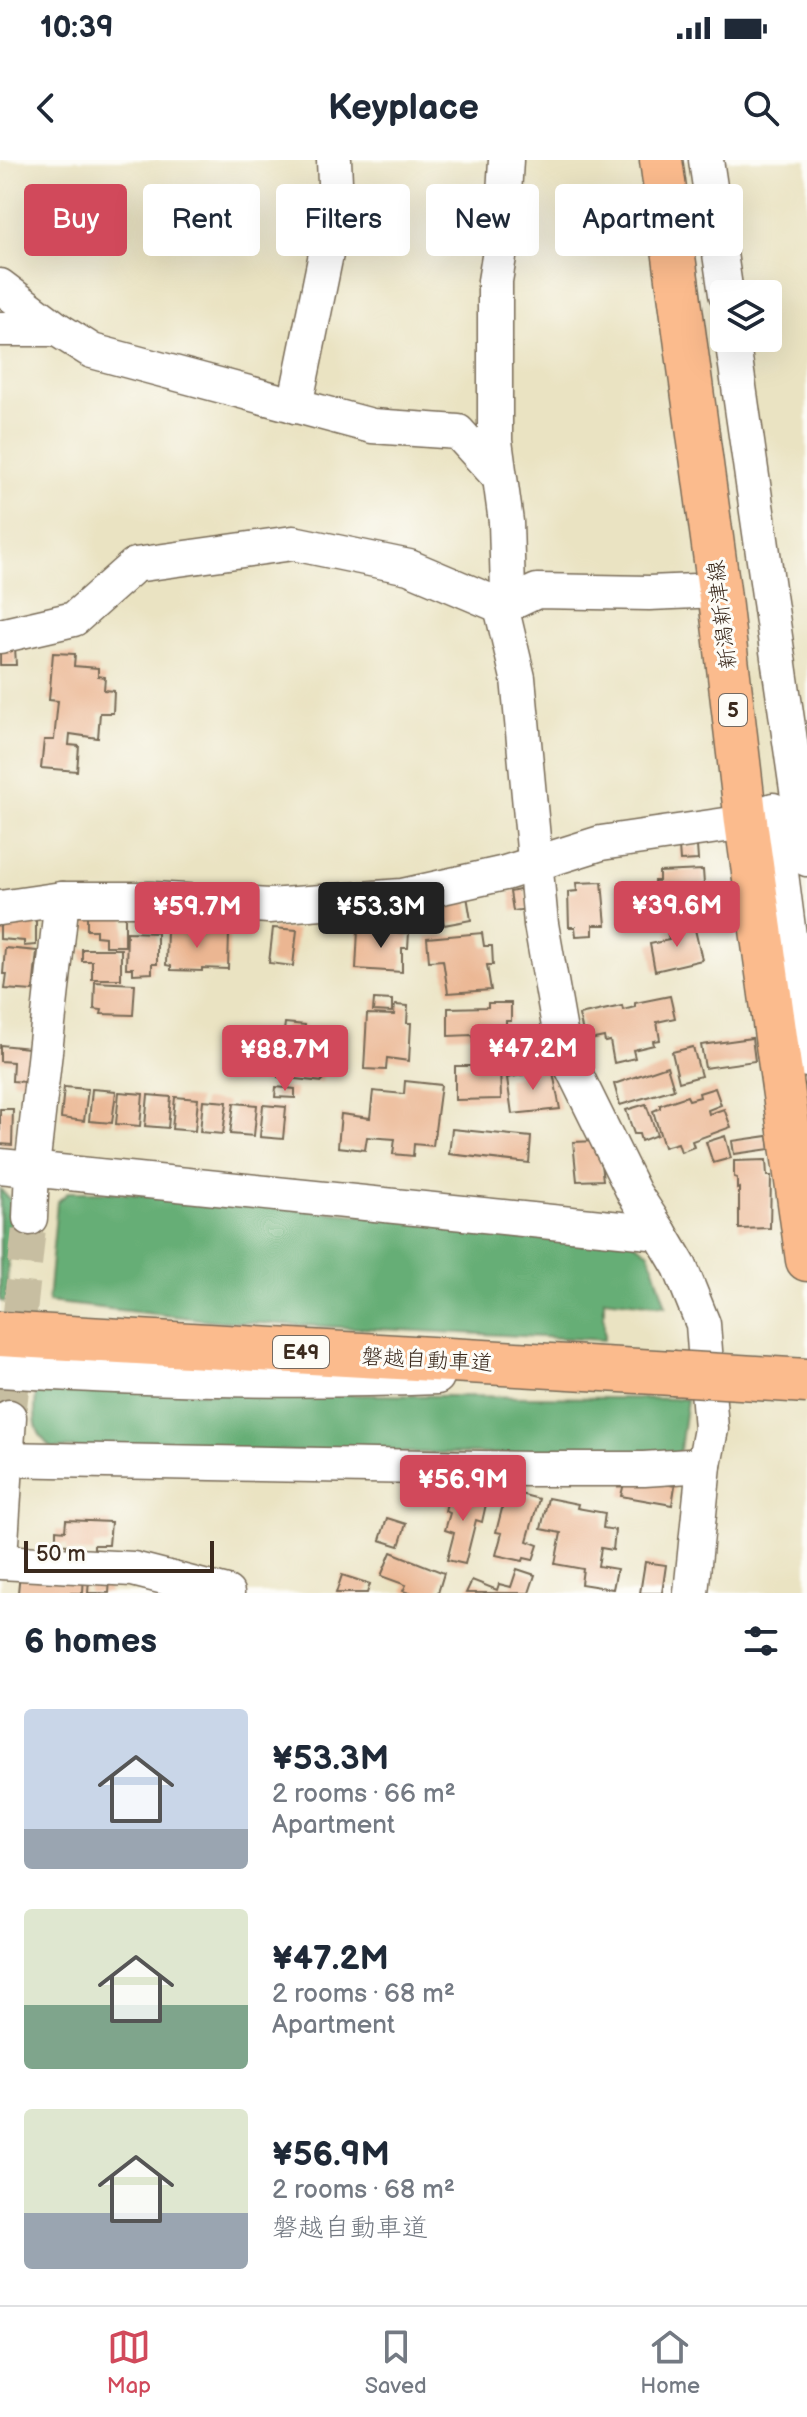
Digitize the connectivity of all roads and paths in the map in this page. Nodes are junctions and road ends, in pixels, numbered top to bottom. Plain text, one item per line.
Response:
1 (334, 160) edge
2 (506, 160) edge
3 (661, 160) edge
4 (706, 160) edge
5 (724, 280) edge
6 (0, 286) edge
7 (0, 329) edge
8 (57, 329) junction
9 (734, 352) edge
10 (295, 406) junction
11 (499, 477) junction
12 (719, 590) junction
13 (501, 607) junction
14 (0, 636) edge
15 (746, 822) junction
16 (807, 859) edge
17 (536, 863) junction
18 (62, 899) junction
19 (0, 908) edge
20 (803, 1013) edge
21 (807, 1060) edge
22 (16, 1167) edge
23 (30, 1218) tunnel mouth
24 (660, 1233) junction
25 (807, 1260) edge
26 (0, 1334) edge
27 (601, 1369) junction
28 (0, 1370) edge
29 (807, 1381) edge
30 (9, 1417) tunnel mouth
31 (4, 1459) edge
32 (704, 1465) junction
33 (0, 1560) edge
34 (227, 1593) edge
35 (691, 1593) edge

1 - 10 street
2 - 11 street
3 - 12 main road, 新潟新津線 / 5
4 - 5 street
6 - 8 street
7 - 8 street
8 - 10 street
9 - 16 street
10 - 11 street
11 - 13 street
12 - 13 street
12 - 15 main road, 新潟新津線 / 5
13 - 14 street
13 - 17 street
15 - 17 street
15 - 20 street
15 - 25 main road, 新潟新津線 / 5
17 - 18 street
17 - 24 street
18 - 19 street
18 - 22 street
20 - 21 street
22 - 23 street
22 - 24 street
24 - 32 street
26 - 27 highway, 磐越自動車道 / E49
27 - 28 street
27 - 29 highway, 磐越自動車道 / E49, bridge
30 - 31 street
31 - 32 street
31 - 33 street
32 - 35 street
33 - 34 street

